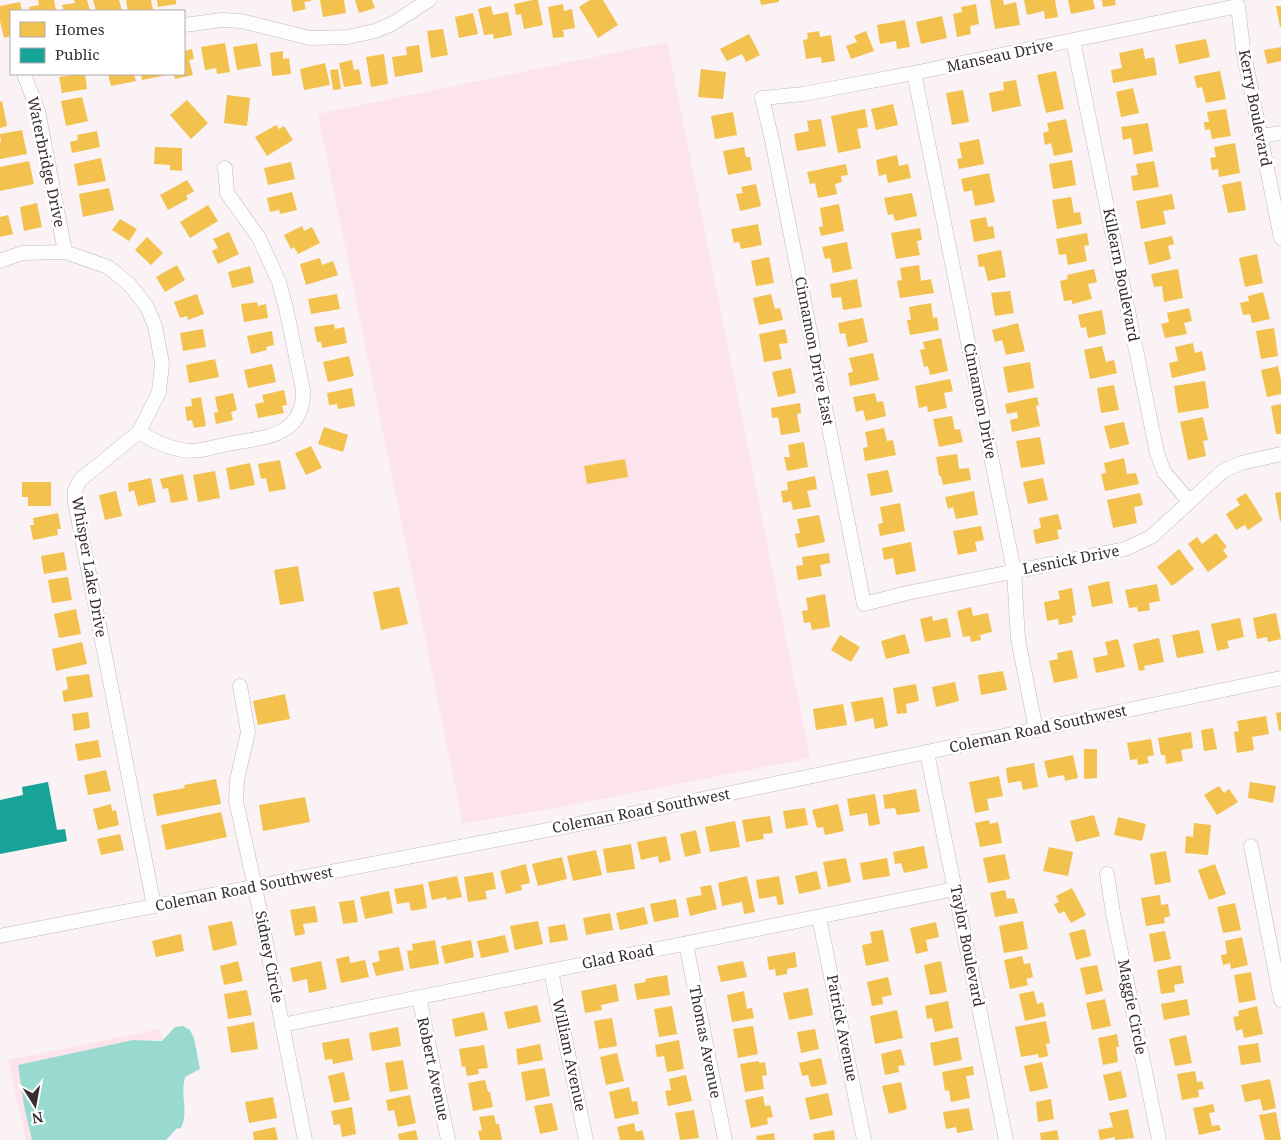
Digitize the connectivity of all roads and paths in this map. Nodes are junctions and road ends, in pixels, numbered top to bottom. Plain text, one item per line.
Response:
1 (429, 0) edge
2 (1238, 6) joint
3 (185, 25) edge
4 (1073, 40) junction
5 (914, 73) junction
6 (24, 75) edge
7 (762, 98) joint
8 (1281, 133) edge
9 (1261, 136) junction
10 (226, 168) dead end
11 (1281, 238) edge
12 (65, 252) junction
13 (0, 261) edge
14 (140, 432) junction
15 (1281, 454) edge
16 (1189, 501) junction
17 (1014, 571) junction
18 (864, 604) joint
19 (1281, 678) edge
20 (240, 686) dead end
21 (1036, 730) junction
22 (928, 753) junction
23 (1251, 846) dead end
24 (1107, 874) dead end
25 (255, 887) junction
26 (955, 889) junction
27 (154, 906) junction
28 (819, 917) junction
29 (0, 936) edge
30 (686, 944) junction
31 (551, 971) junction
32 (418, 997) junction
33 (1281, 1000) edge
34 (282, 1025) junction
35 (305, 1140) edge
36 (448, 1140) edge
37 (586, 1140) edge
38 (725, 1140) edge
39 (864, 1140) edge
40 (1006, 1140) edge
41 (1159, 1140) edge

1 - 3 street
2 - 4 street, Manseau Drive
2 - 9 street, Kerry Boulevard
4 - 5 street, Manseau Drive
4 - 16 street, Killearn Boulevard
5 - 7 street, Manseau Drive
5 - 17 street, Cinnamon Drive
6 - 12 street, Waterbridge Drive
7 - 18 street, Cinnamon Drive East
8 - 9 street
9 - 11 street, Kerry Boulevard
10 - 14 street
12 - 13 street, Whisper Lake Drive
12 - 14 street, Whisper Lake Drive
14 - 27 street, Whisper Lake Drive
15 - 16 street, Lesnick Drive
16 - 17 street, Lesnick Drive
17 - 18 street, Lesnick Drive
17 - 21 street, Cinnamon Drive
19 - 21 street, Coleman Road Southwest
20 - 25 street, Sidney Circle
21 - 22 street, Coleman Road Southwest
22 - 25 street, Coleman Road Southwest
22 - 26 street, Taylor Boulevard
23 - 33 street
24 - 41 street, Maggie Circle
25 - 27 street, Coleman Road Southwest
25 - 34 street, Sidney Circle
26 - 28 street, Glad Road
26 - 40 street, Taylor Boulevard
27 - 29 street, Coleman Road Southwest
28 - 30 street, Glad Road
28 - 39 street, Patrick Avenue
30 - 31 street, Glad Road
30 - 38 street, Thomas Avenue
31 - 32 street, Glad Road
31 - 37 street, William Avenue
32 - 34 street, Glad Road
32 - 36 street, Robert Avenue
34 - 35 street, Sidney Circle

